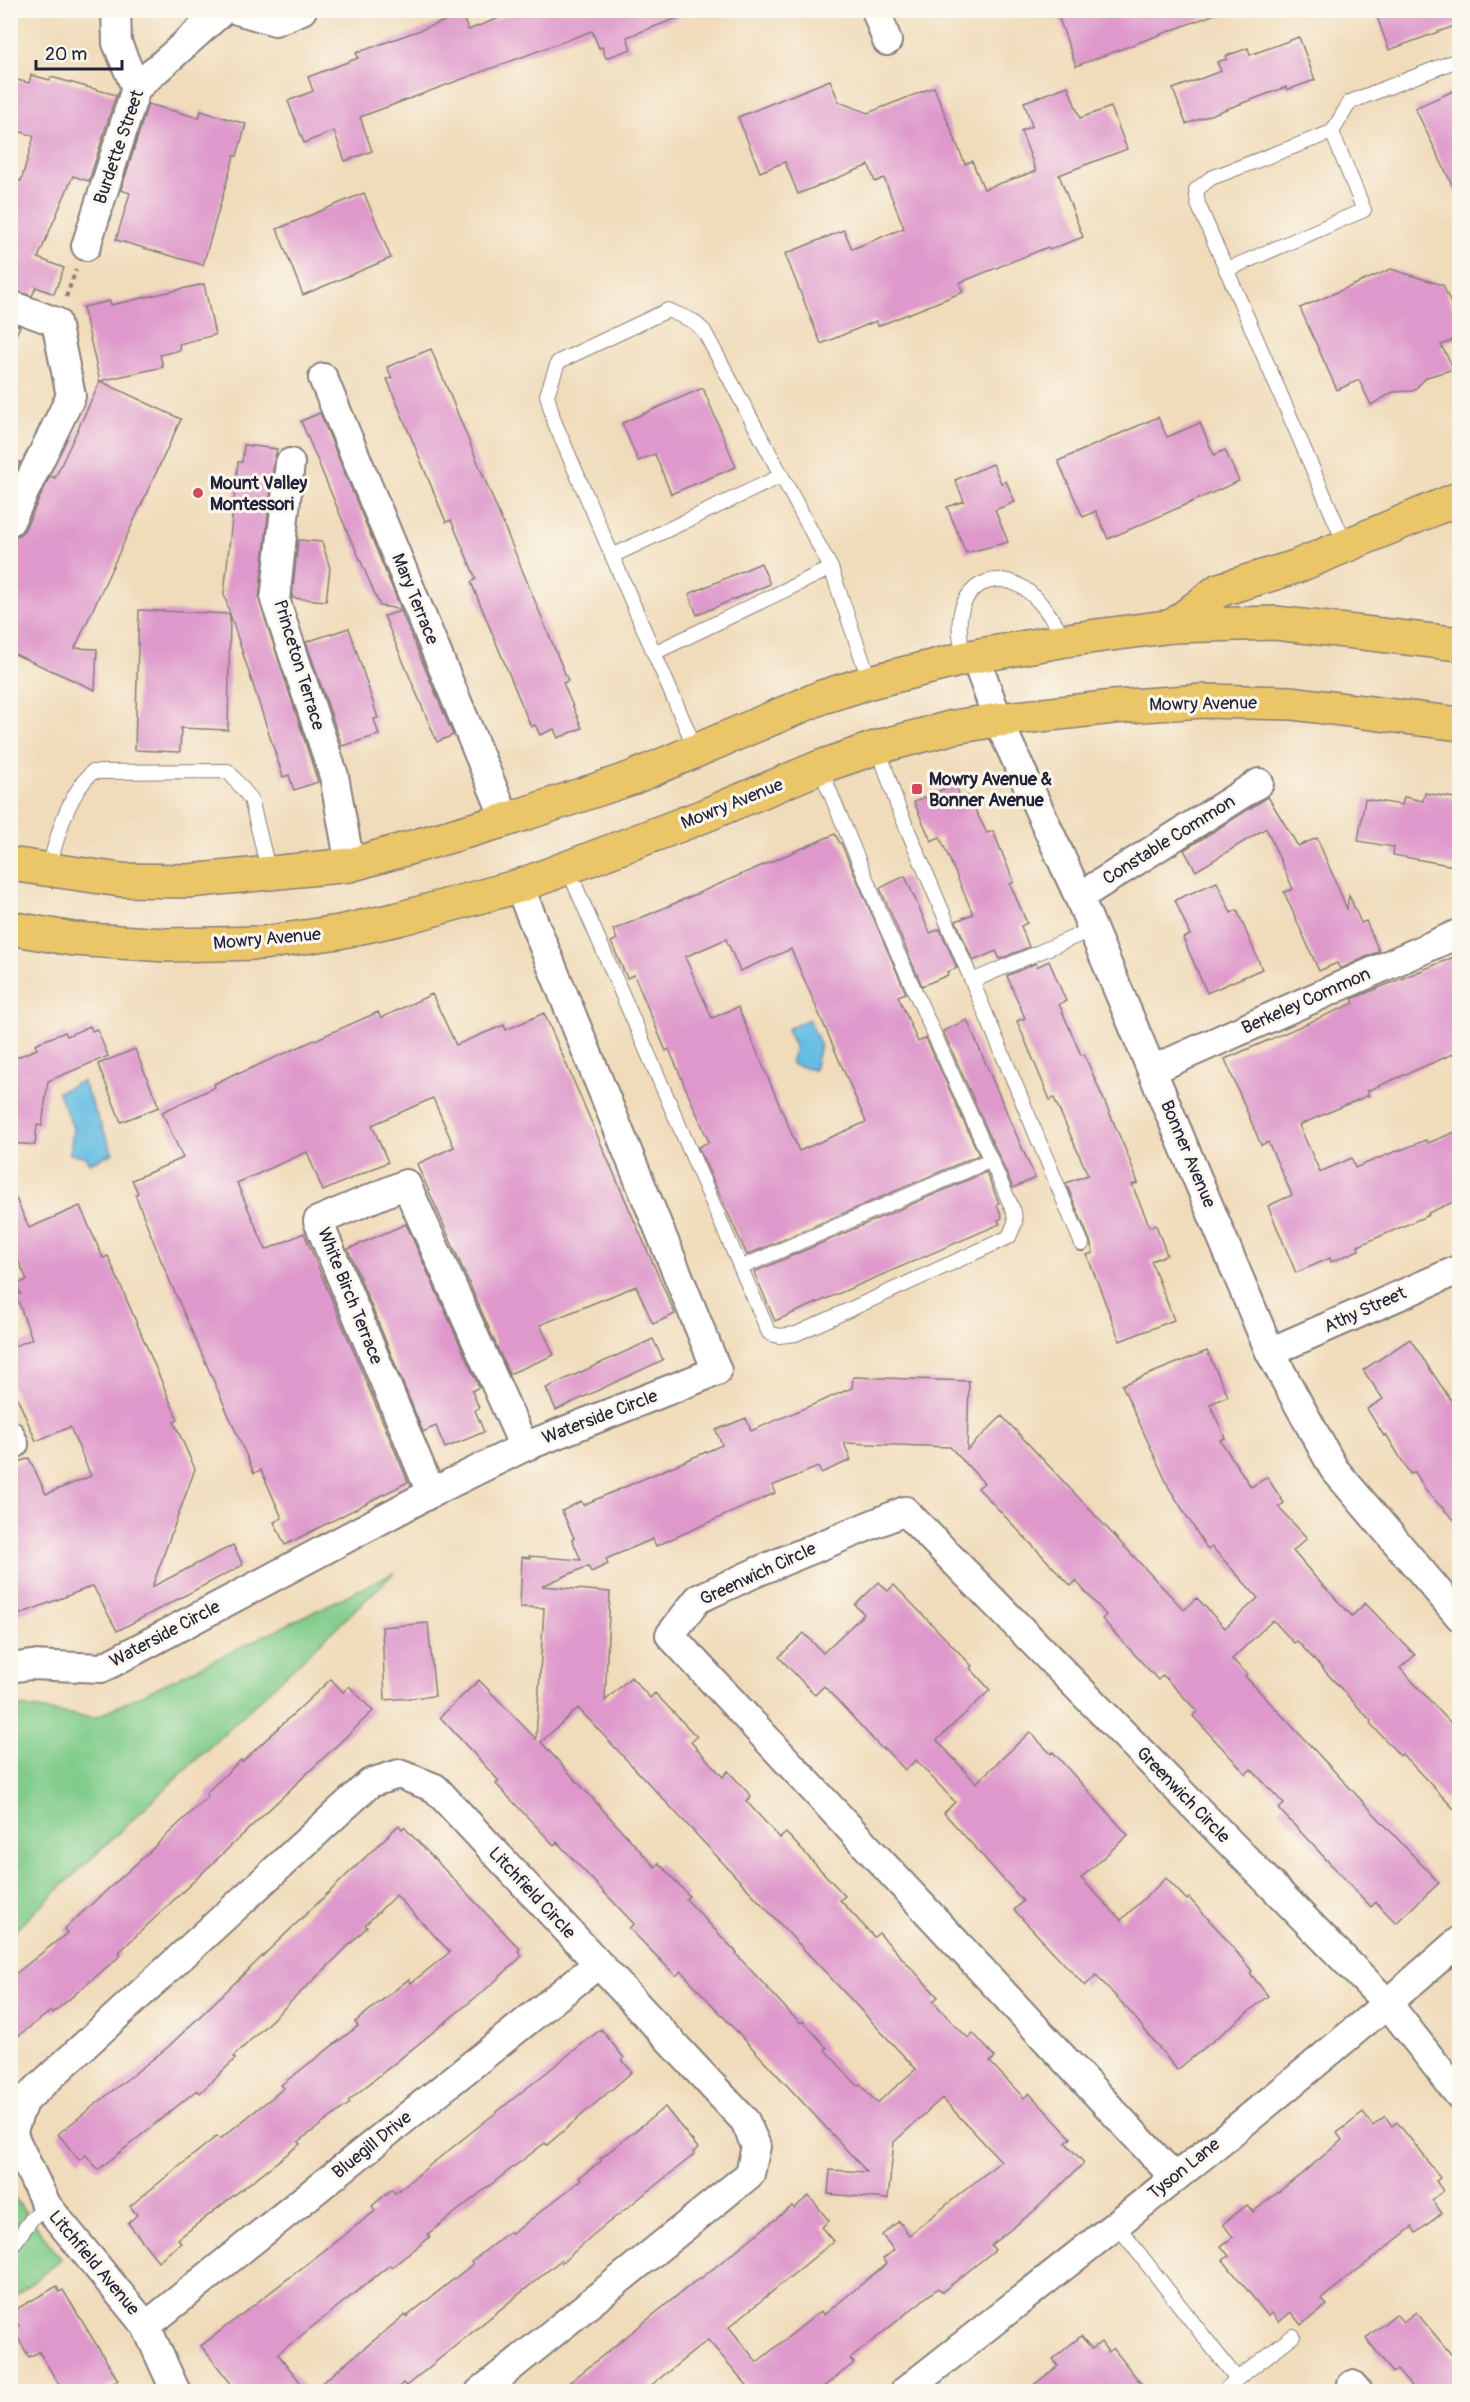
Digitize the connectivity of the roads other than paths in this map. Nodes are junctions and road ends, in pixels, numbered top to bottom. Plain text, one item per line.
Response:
1 (116, 10) edge
2 (223, 10) edge
3 (237, 10) edge
4 (302, 10) edge
5 (876, 10) edge
6 (887, 41) dead end
7 (1460, 59) edge
8 (136, 88) junction
9 (1332, 132) junction
10 (86, 246) road end
11 (1226, 270) junction
12 (10, 305) edge
13 (323, 378) dead end
14 (290, 463) dead end
15 (781, 476) junction
16 (1460, 498) edge
17 (10, 521) edge
18 (1346, 546) junction
19 (612, 556) junction
20 (831, 568) junction
21 (1173, 626) junction
22 (1066, 640) junction
23 (1460, 644) edge
24 (654, 653) junction
25 (969, 657) junction
26 (870, 682) junction
27 (998, 720) junction
28 (1460, 724) edge
29 (878, 747) junction
30 (696, 750) junction
31 (820, 767) junction
32 (1259, 783) dead end
33 (506, 820) junction
34 (10, 864) edge
35 (350, 865) junction
36 (568, 869) junction
37 (48, 871) junction
38 (269, 873) junction
39 (519, 886) junction
40 (1080, 897) junction
41 (10, 928) edge
42 (1093, 928) junction
43 (1460, 933) edge
44 (972, 981) junction
45 (1152, 1070) junction
46 (991, 1160) junction
47 (1082, 1244) dead end
48 (742, 1267) junction
49 (1460, 1269) edge
50 (1270, 1352) junction
51 (10, 1435) edge
52 (10, 1445) edge
53 (524, 1447) junction
54 (431, 1493) junction
55 (1460, 1617) edge
56 (10, 1668) edge
57 (1460, 1940) edge
58 (598, 1964) junction
59 (1388, 2004) junction
60 (1460, 2096) edge
61 (12, 2133) joint
62 (1174, 2177) junction
63 (47, 2206) junction
64 (1116, 2223) junction
65 (10, 2249) edge
66 (146, 2326) junction
67 (1293, 2337) dead end
68 (1237, 2379) junction
69 (176, 2391) edge
70 (480, 2391) edge
71 (904, 2391) edge
72 (1223, 2391) edge

1 - 8 street
2 - 8 street, Burdette Street
3 - 4 street
5 - 6 street
7 - 9 lane
8 - 10 street, Burdette Street
9 - 11 lane
9 - 11 lane
11 - 18 lane
12 - 17 street
13 - 33 street, Mary Terrace
14 - 35 street, Princeton Terrace
15 - 19 lane
15 - 19 lane
15 - 20 lane
16 - 18 main road
18 - 21 main road
19 - 24 lane
20 - 24 lane
20 - 26 lane
21 - 22 main road
21 - 23 main road
22 - 25 main road
22 - 25 lane
24 - 30 lane
25 - 26 main road
25 - 27 street, Bonner Avenue
26 - 30 main road
27 - 28 main road, Mowry Avenue
27 - 29 main road, Mowry Avenue
27 - 40 street, Bonner Avenue
29 - 31 main road, Mowry Avenue
29 - 44 lane
30 - 33 main road
31 - 36 main road, Mowry Avenue
31 - 46 lane
32 - 40 street, Constable Common
33 - 35 main road
34 - 37 main road
35 - 38 main road
36 - 39 main road, Mowry Avenue
36 - 48 lane
37 - 38 main road
37 - 38 lane
39 - 41 main road, Mowry Avenue
39 - 53 street, Waterside Circle
40 - 42 street, Bonner Avenue
42 - 44 lane
42 - 45 street, Bonner Avenue
43 - 45 street, Berkeley Common
44 - 47 lane
45 - 50 street, Bonner Avenue
46 - 48 lane
46 - 48 lane
49 - 50 street, Athy Street
50 - 55 street, Bonner Avenue
51 - 52 street
53 - 54 street, Waterside Circle
53 - 54 street, White Birch Terrace
54 - 56 street, Waterside Circle
57 - 59 street, Tyson Lane
58 - 61 street, Litchfield Circle
58 - 66 street, Bluegill Drive
58 - 70 street, Litchfield Circle
59 - 60 street
59 - 62 street, Tyson Lane
59 - 62 street, Greenwich Circle
61 - 63 street, Litchfield Avenue
62 - 64 street, Tyson Lane
63 - 65 lane
63 - 66 street, Litchfield Avenue
64 - 68 lane
64 - 71 street, Tyson Lane
66 - 69 street, Litchfield Avenue
67 - 68 lane
68 - 72 lane

